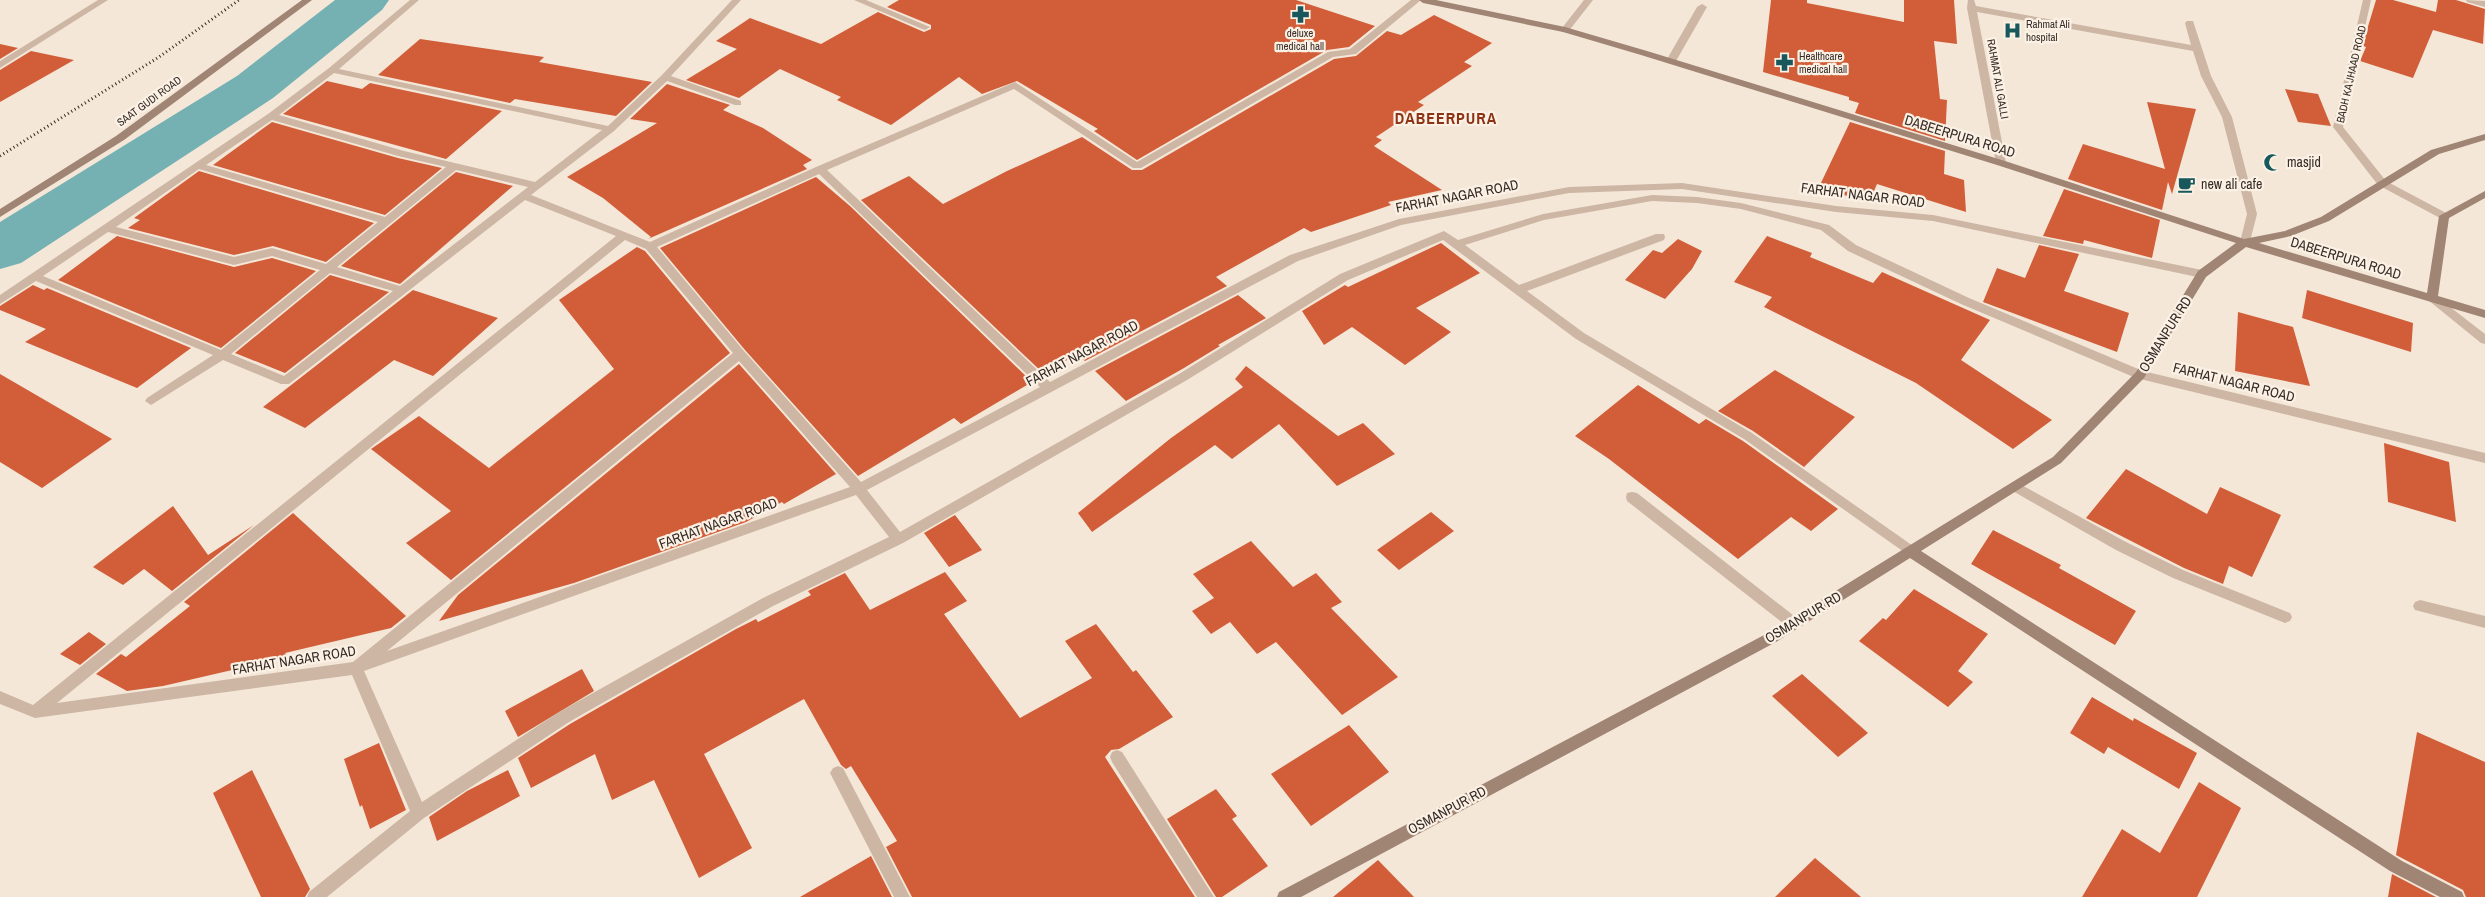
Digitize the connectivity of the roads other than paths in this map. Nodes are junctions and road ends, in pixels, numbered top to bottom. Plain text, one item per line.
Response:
1 (104, 0) edge
2 (308, 0) edge
3 (415, 0) edge
4 (737, 0) edge
5 (858, 0) edge
6 (1417, 0) edge
7 (1423, 0) edge
8 (1589, 0) edge
9 (2367, 0) edge
10 (2470, 0) edge
11 (1971, 4) edge
12 (2485, 4) edge
13 (1702, 7) dead end
14 (2190, 23) dead end
15 (925, 27) dead end
16 (1565, 30) junction
17 (2197, 49) junction
18 (1671, 61) junction
19 (0, 65) edge
20 (332, 70) junction
21 (665, 78) junction
22 (738, 103) dead end
23 (271, 116) junction
24 (610, 129) junction
25 (2485, 137) edge
26 (2001, 163) junction
27 (199, 166) junction
28 (454, 166) junction
29 (820, 168) junction
30 (2382, 183) junction
31 (538, 186) junction
32 (2485, 194) edge
33 (523, 196) junction
34 (0, 214) edge
35 (2444, 216) junction
36 (387, 221) junction
37 (108, 228) junction
38 (622, 237) junction
39 (1660, 237) dead end
40 (2245, 242) junction
41 (1456, 244) junction
42 (650, 246) junction
43 (328, 268) junction
44 (2202, 274) junction
45 (36, 278) junction
46 (402, 290) junction
47 (1517, 290) junction
48 (2432, 297) junction
49 (0, 300) edge
50 (2485, 314) edge
51 (2485, 340) edge
52 (740, 354) junction
53 (222, 355) junction
54 (2140, 375) junction
55 (1048, 388) junction
56 (151, 401) dead end
57 (2485, 458) edge
58 (2016, 487) junction
59 (859, 489) junction
60 (1632, 497) dead end
61 (898, 539) junction
62 (1911, 552) junction
63 (2420, 606) dead end
64 (2285, 617) dead end
65 (2485, 622) edge
66 (1793, 623) junction
67 (356, 668) junction
68 (0, 697) edge
69 (35, 712) junction
70 (1117, 757) dead end
71 (838, 773) dead end
72 (419, 814) junction
73 (315, 897) edge
74 (902, 897) edge
75 (1206, 897) edge
76 (1285, 897) edge
77 (2456, 897) edge

1 - 19 street
2 - 34 street, SAAT GUDI ROAD
3 - 20 street
4 - 21 street
5 - 15 street
6 - 29 street
7 - 16 street, DABEERPURA ROAD
8 - 16 street
9 - 30 street, BADH KA JHAAD ROAD
10 - 12 street
11 - 17 street
11 - 26 street, RAHMAT ALI GALLI
13 - 18 street
14 - 17 street
16 - 18 street, DABEERPURA ROAD
17 - 40 street
18 - 26 street, DABEERPURA ROAD
20 - 23 street
20 - 24 street
21 - 22 street
21 - 24 street
23 - 27 street
23 - 28 street
24 - 31 street
25 - 30 street
26 - 40 street, DABEERPURA ROAD
27 - 36 street
27 - 37 street
28 - 31 street
28 - 36 street
29 - 42 street
29 - 55 street
30 - 35 street, BADH KA JHAAD ROAD
30 - 40 street
31 - 33 street
32 - 35 street
33 - 38 street
33 - 46 street
35 - 48 street
36 - 43 street
37 - 43 street
37 - 45 street
38 - 42 street
38 - 69 street
39 - 47 street
40 - 44 street, OSMANPUR RD
40 - 48 street, DABEERPURA ROAD
41 - 47 street
41 - 54 street, FARHAT NAGAR ROAD
41 - 61 street
42 - 52 street
43 - 46 street
43 - 53 street
44 - 54 street, OSMANPUR RD
44 - 55 street, FARHAT NAGAR ROAD
45 - 49 street
45 - 53 street
46 - 53 street
47 - 62 street
48 - 50 street, DABEERPURA ROAD
48 - 51 street
52 - 59 street
52 - 67 street
53 - 56 street
54 - 57 street, FARHAT NAGAR ROAD
54 - 58 street, OSMANPUR RD
55 - 59 street, FARHAT NAGAR ROAD
58 - 62 street, OSMANPUR RD
58 - 64 street
59 - 61 street
59 - 67 street, FARHAT NAGAR ROAD
60 - 66 street
61 - 72 street
62 - 66 street, OSMANPUR RD
62 - 77 street
63 - 65 street
66 - 76 street, OSMANPUR RD
67 - 69 street, FARHAT NAGAR ROAD
67 - 72 street
68 - 69 street
70 - 75 street
71 - 74 street
72 - 73 street

